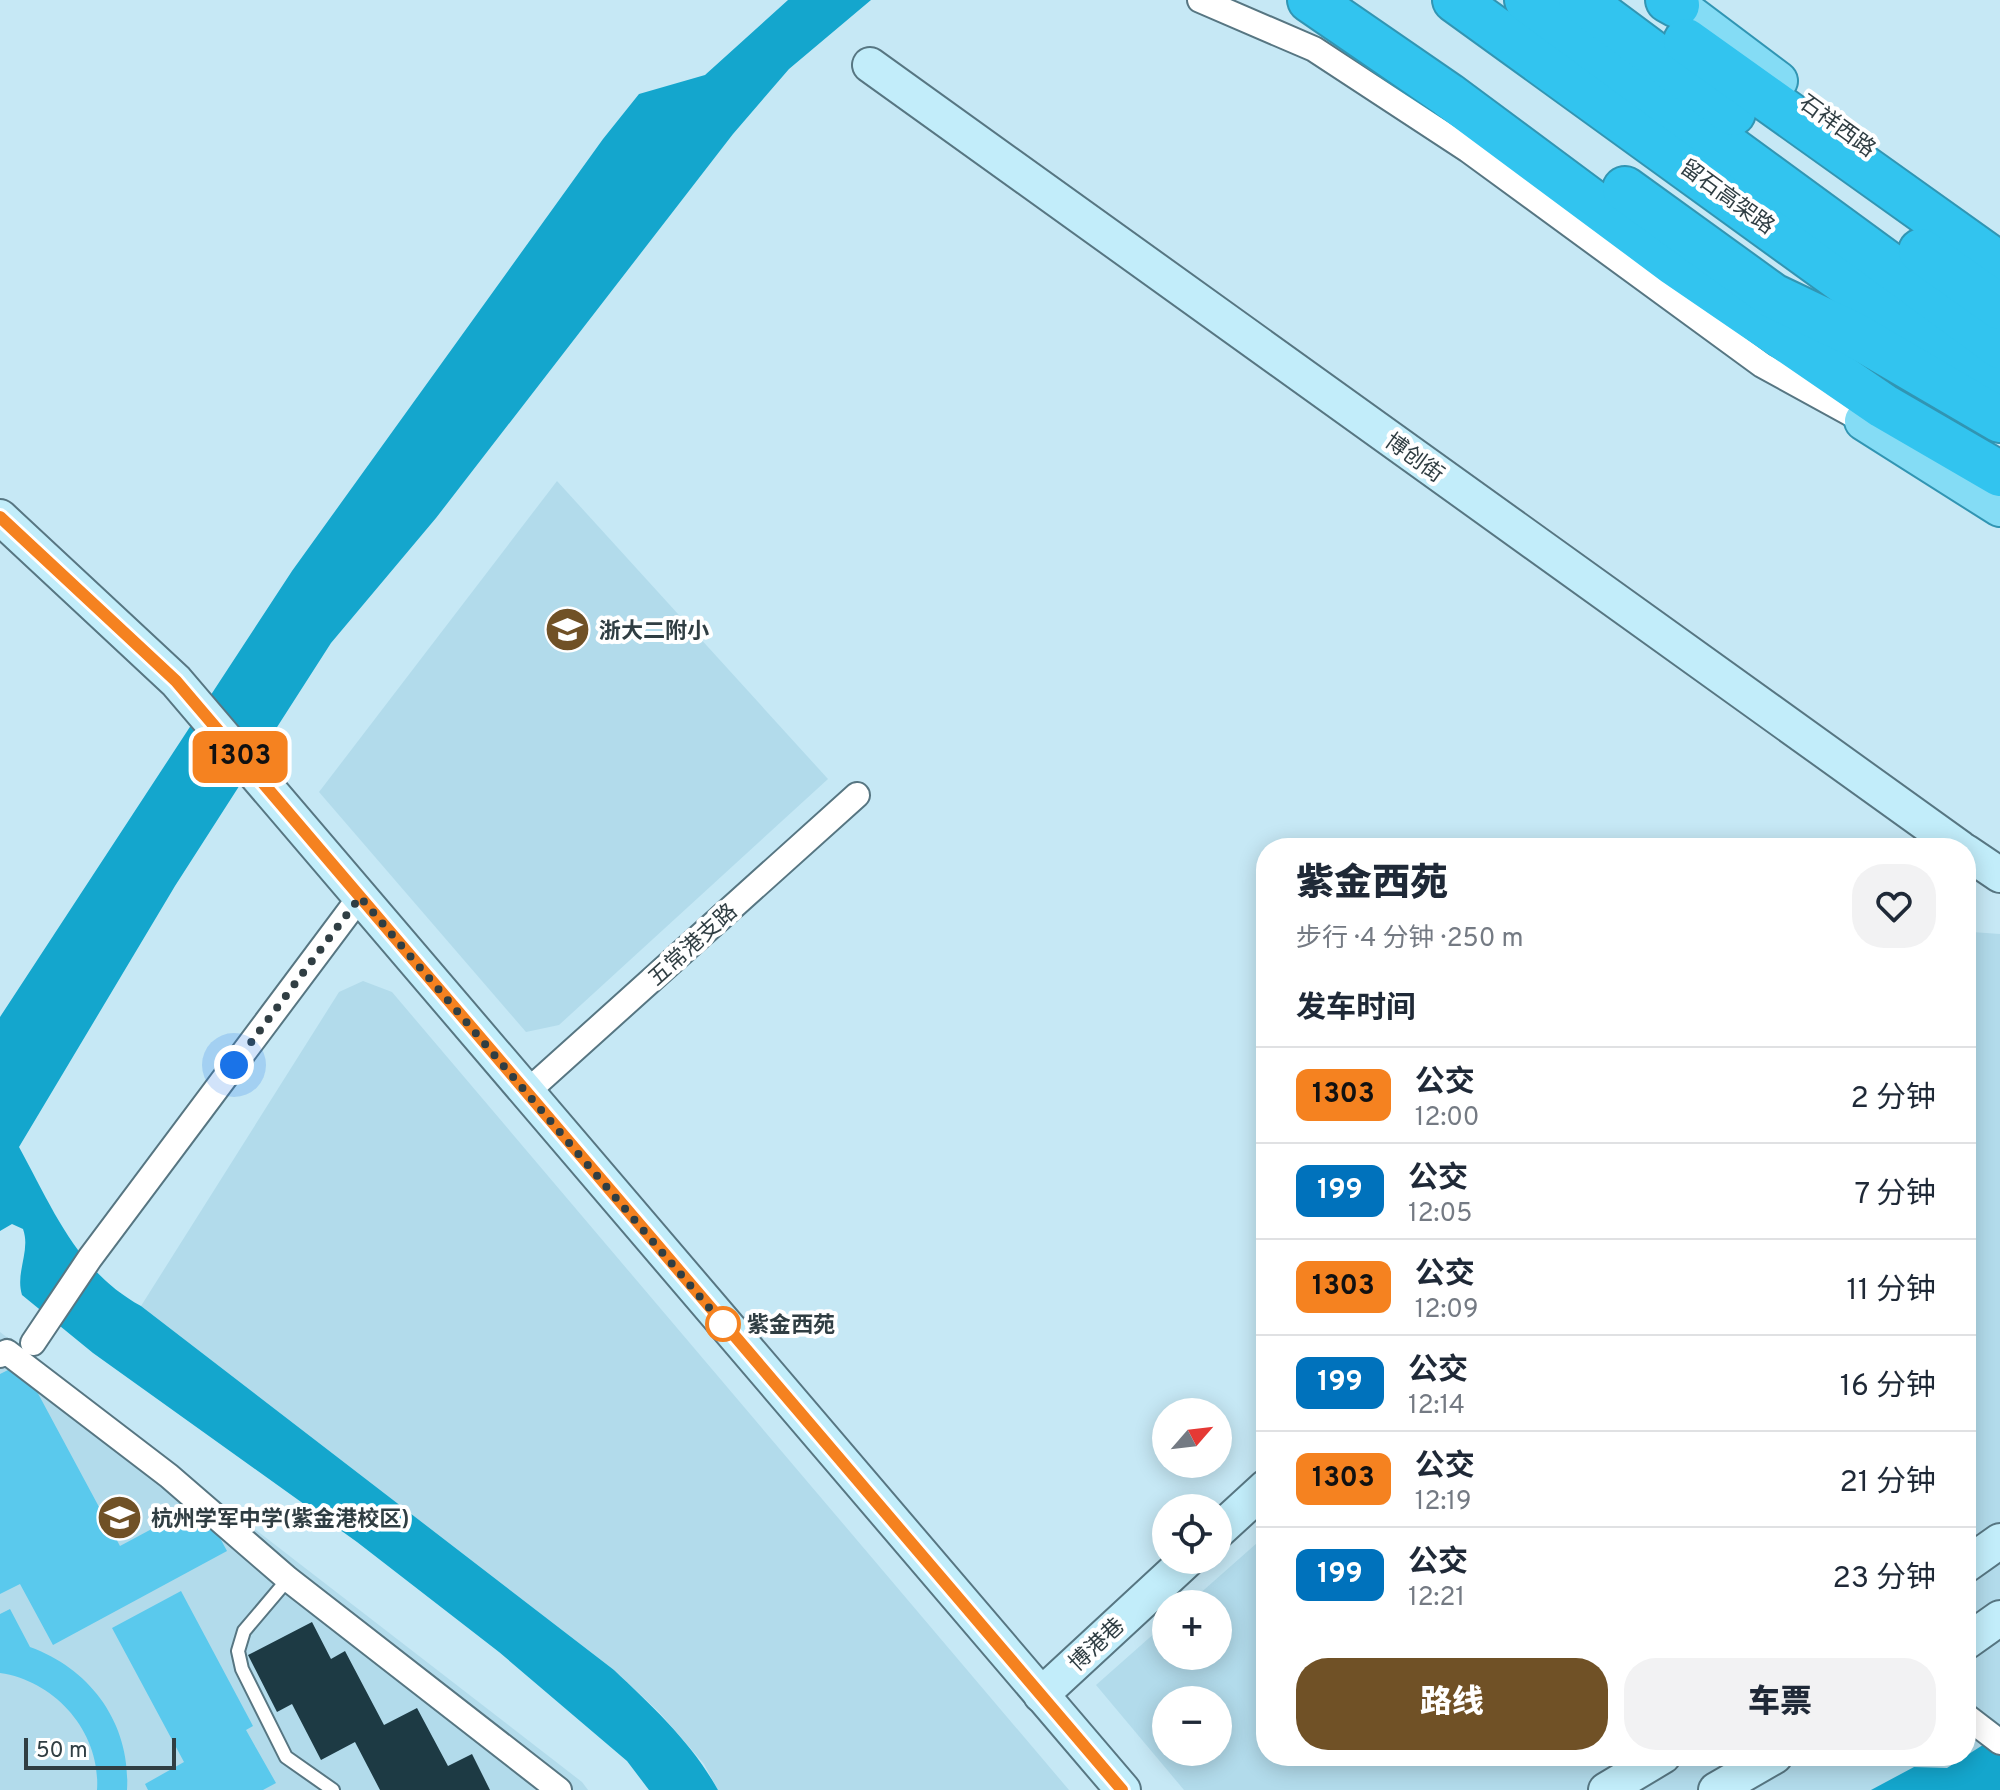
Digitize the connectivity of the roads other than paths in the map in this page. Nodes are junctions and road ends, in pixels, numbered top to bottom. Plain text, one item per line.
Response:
1 (1200, 0) edge
2 (1310, 0) edge
3 (1361, 0) edge
4 (1455, 0) edge
5 (1527, 0) edge
6 (1581, 0) edge
7 (1628, 0) edge
8 (1673, 2) edge
9 (870, 65) dead end
10 (1866, 191) junction
11 (2000, 243) edge
12 (1674, 263) junction
13 (2000, 265) edge
14 (2000, 307) edge
15 (2000, 346) edge
16 (2000, 395) edge
17 (2000, 420) edge
18 (1864, 421) junction
19 (2000, 474) edge
20 (2000, 507) edge
21 (0, 517) edge
22 (857, 795) dead end
23 (1945, 838) edge
24 (1976, 859) edge
25 (2000, 875) edge
26 (360, 897) junction
27 (527, 1092) junction
28 (40, 1333) dead end
29 (0, 1355) edge
30 (1256, 1496) edge
31 (1232, 1518) edge
32 (2000, 1541) edge
33 (1976, 1558) edge
34 (1172, 1574) edge
35 (288, 1579) junction
36 (2000, 1618) edge
37 (1976, 1635) edge
38 (1041, 1695) junction
39 (1976, 1724) edge
40 (1996, 1739) edge
41 (1646, 1766) edge
42 (1758, 1766) edge
43 (322, 1788) edge
44 (559, 1790) edge
45 (1123, 1790) edge
46 (1606, 1790) edge
47 (1716, 1790) edge

1 - 18 street
2 - 12 highway
3 - 17 highway
4 - 16 highway, 留石高架路
5 - 15 highway, 留石高架路
6 - 10 highway
7 - 10 highway
8 - 11 main road, 石祥西路
9 - 23 street, 博创街
10 - 13 highway
10 - 14 highway
12 - 18 highway
12 - 19 highway
18 - 20 main road
21 - 26 street
22 - 27 street, 五常港支路
24 - 25 street, 博创街
26 - 27 street
26 - 28 street
27 - 38 street
29 - 35 street
30 - 31 street
32 - 33 street
34 - 38 street, 博港巷
35 - 43 lane
35 - 44 street
36 - 37 street
38 - 45 street
39 - 40 street
41 - 46 street
42 - 47 street

